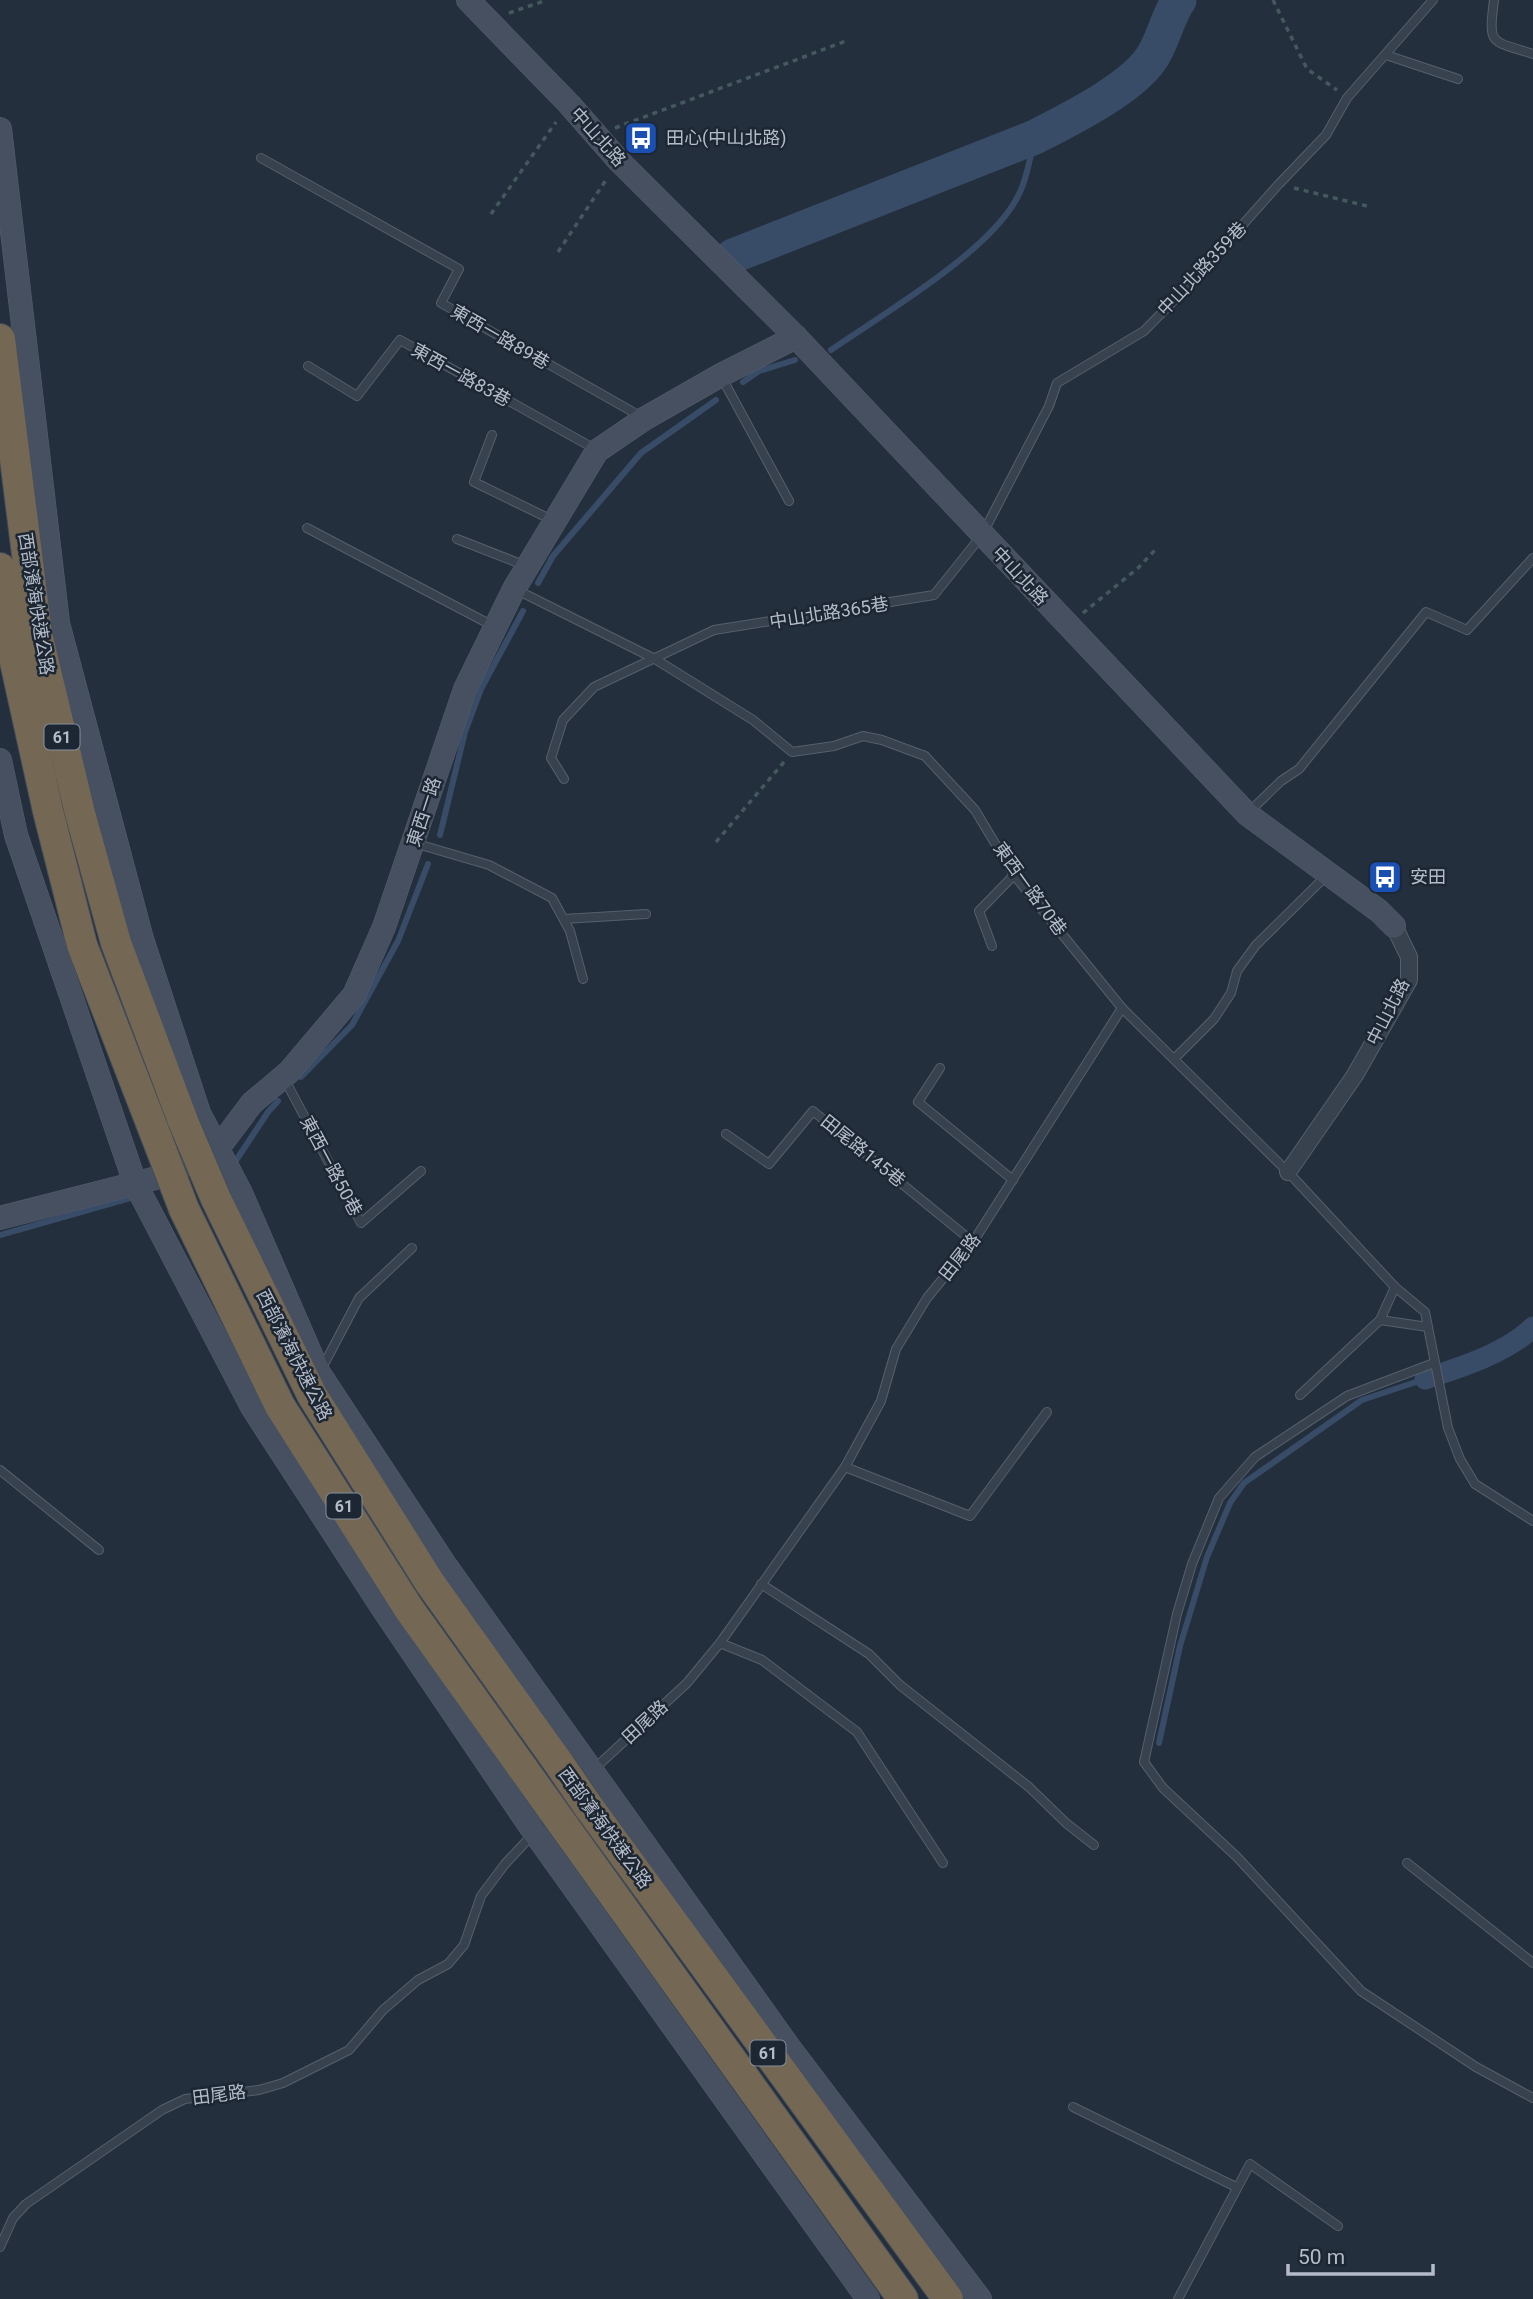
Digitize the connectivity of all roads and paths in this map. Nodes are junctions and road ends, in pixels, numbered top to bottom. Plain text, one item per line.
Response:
1 (468, 0) edge
2 (547, 0) edge
3 (1273, 0) edge
4 (1433, 0) edge
5 (1494, 0) edge
6 (488, 21) junction
7 (846, 41) dead end
8 (1533, 54) edge
9 (1386, 55) junction
10 (1458, 79) dead end
11 (1348, 97) junction
12 (569, 104) junction
13 (0, 129) edge
14 (596, 135) junction
15 (261, 158) dead end
16 (619, 161) junction
17 (1278, 185) junction
18 (1371, 207) dead end
19 (491, 214) dead end
20 (558, 252) dead end
21 (796, 337) junction
22 (0, 339) edge
23 (308, 366) dead end
24 (721, 375) junction
25 (644, 419) junction
26 (492, 435) dead end
27 (597, 451) junction
28 (789, 501) dead end
29 (554, 521) junction
30 (307, 528) dead end
31 (982, 535) junction
32 (457, 539) dead end
33 (1158, 547) dead end
34 (1533, 558) edge
35 (528, 567) junction
36 (0, 568) edge
37 (514, 589) junction
38 (494, 626) junction
39 (1068, 626) junction
40 (655, 659) junction
41 (792, 752) junction
42 (0, 760) edge
43 (565, 779) dead end
44 (1247, 814) junction
45 (716, 842) dead end
46 (414, 843) junction
47 (1329, 873) junction
48 (1014, 875) junction
49 (646, 914) dead end
50 (564, 919) junction
51 (1394, 926) joint
52 (992, 946) dead end
53 (583, 979) dead end
54 (1122, 1008) junction
55 (1174, 1059) junction
56 (940, 1068) dead end
57 (283, 1077) junction
58 (726, 1134) dead end
59 (219, 1147) junction
60 (421, 1171) dead end
61 (1288, 1172) junction
62 (1013, 1180) junction
63 (135, 1183) junction
64 (0, 1218) edge
65 (973, 1242) junction
66 (412, 1248) dead end
67 (1395, 1287) junction
68 (1380, 1320) junction
69 (1428, 1327) junction
70 (1434, 1363) junction
71 (319, 1373) junction
72 (1300, 1395) dead end
73 (1047, 1412) dead end
74 (845, 1467) junction
75 (0, 1470) edge
76 (1533, 1521) edge
77 (99, 1550) dead end
78 (761, 1584) junction
79 (720, 1643) junction
80 (593, 1770) junction
81 (534, 1832) junction
82 (1094, 1846) dead end
83 (943, 1863) dead end
84 (1407, 1863) dead end
85 (1533, 1963) edge
86 (1533, 2098) edge
87 (1073, 2107) dead end
88 (1236, 2187) junction
89 (1338, 2226) dead end
90 (0, 2247) edge
91 (868, 2299) edge
92 (903, 2299) edge
93 (948, 2299) edge
94 (980, 2299) edge
95 (1178, 2299) edge

1 - 6 street, 中山北路
2 - 6 path
3 - 11 path
4 - 9 lane, 中山北路359巷
5 - 8 lane
6 - 12 street, 中山北路
7 - 14 path
9 - 10 lane
9 - 11 lane, 中山北路359巷
11 - 17 lane, 中山北路359巷
12 - 14 street, 中山北路
12 - 19 path
13 - 59 street
14 - 16 street, 中山北路
15 - 25 lane, 東西一路89巷
16 - 20 path
16 - 21 street, 中山北路
17 - 18 path
17 - 31 lane, 中山北路359巷
21 - 24 street, 東西一路
21 - 31 street, 中山北路
22 - 93 highway, 西部濱海快速公路 / 61, bridge
23 - 27 lane, 東西一路83巷
24 - 25 street, 東西一路
24 - 28 lane
25 - 27 street, 東西一路
26 - 29 lane
27 - 29 street, 東西一路
29 - 35 street, 東西一路
30 - 38 lane
31 - 39 street, 中山北路
31 - 40 lane, 中山北路365巷
32 - 35 lane
33 - 39 path
34 - 44 lane
35 - 37 street, 東西一路
36 - 92 highway, 西部濱海快速公路 / 61, bridge
37 - 38 street, 東西一路
37 - 40 lane
38 - 46 street, 東西一路
39 - 44 street, 中山北路
40 - 41 lane
40 - 43 lane, 中山北路365巷
41 - 45 path
41 - 48 lane, 東西一路70巷
42 - 63 street
44 - 47 street, 中山北路
46 - 50 lane
46 - 57 street, 東西一路
47 - 51 street, 中山北路
47 - 55 lane
48 - 52 lane
48 - 54 lane, 東西一路70巷
49 - 50 lane
50 - 53 lane
51 - 61 street, 中山北路
54 - 55 lane, 東西一路70巷
54 - 62 lane, 田尾路
55 - 61 lane, 東西一路70巷
56 - 62 lane
57 - 59 street, 東西一路
57 - 60 lane, 東西一路50巷
58 - 65 lane, 田尾路145巷
59 - 63 street, 東西一路
59 - 71 street
61 - 67 lane, 東西一路70巷
62 - 65 lane, 田尾路
63 - 64 street, 東西一路
63 - 81 street
65 - 74 lane, 田尾路
66 - 71 lane
67 - 68 lane
67 - 69 lane, 東西一路70巷
68 - 69 lane
68 - 72 lane
69 - 70 lane, 東西一路70巷
70 - 76 lane, 東西一路70巷
70 - 86 lane
71 - 80 street
73 - 74 lane
74 - 78 lane, 田尾路
75 - 77 lane
78 - 79 lane, 田尾路
78 - 82 lane
79 - 80 lane, 田尾路
79 - 83 lane
80 - 81 lane, 田尾路
80 - 94 street
81 - 90 lane, 田尾路
81 - 91 street
84 - 85 lane
87 - 88 lane
88 - 89 lane
88 - 95 lane

